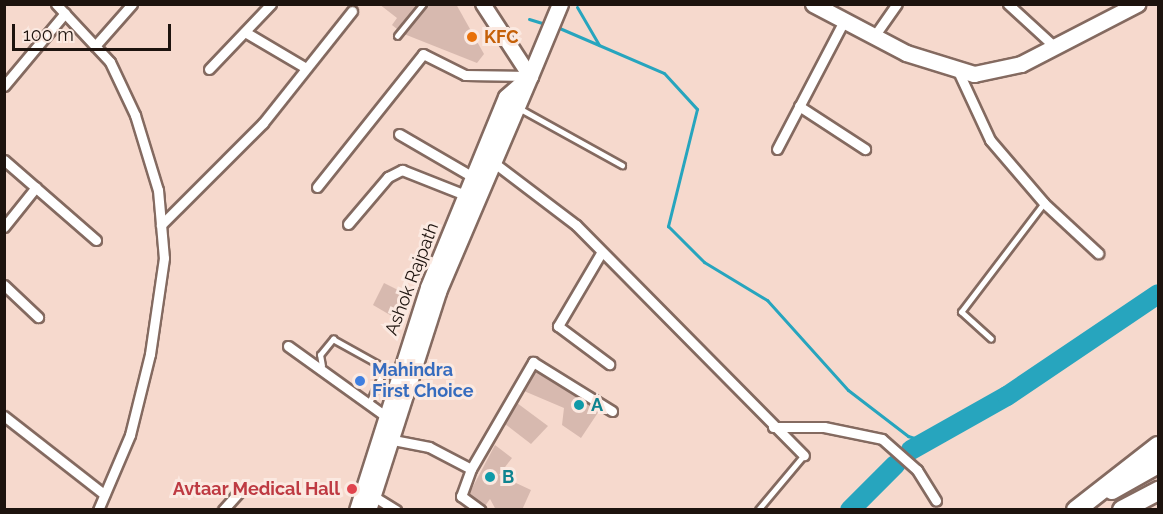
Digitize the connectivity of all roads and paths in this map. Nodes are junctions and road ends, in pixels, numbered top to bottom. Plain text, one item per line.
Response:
1 (56, 4) edge
2 (132, 4) edge
3 (271, 4) edge
4 (423, 4) edge
5 (483, 4) edge
6 (897, 4) edge
7 (1008, 4) edge
8 (1137, 4) edge
9 (822, 6) edge
10 (558, 7) edge
11 (352, 11) dead end
12 (65, 13) junction
13 (843, 23) junction
14 (245, 32) junction
15 (875, 35) junction
16 (397, 36) dead end
17 (95, 46) junction
18 (1055, 47) junction
19 (306, 68) junction
20 (209, 69) dead end
21 (958, 71) junction
22 (530, 76) junction
23 (4, 86) edge
24 (799, 106) junction
25 (517, 107) junction
26 (399, 134) dead end
27 (777, 149) dead end
28 (865, 149) dead end
29 (4, 160) edge
30 (493, 162) junction
31 (622, 165) dead end
32 (473, 177) junction
33 (36, 187) junction
34 (317, 187) dead end
35 (465, 195) junction
36 (1044, 203) junction
37 (348, 224) dead end
38 (161, 225) junction
39 (4, 227) edge
40 (96, 240) dead end
41 (601, 253) junction
42 (1098, 254) dead end
43 (6, 289) edge
44 (38, 317) dead end
45 (991, 339) dead end
46 (288, 346) dead end
47 (609, 364) dead end
48 (392, 372) junction
49 (370, 401) junction
50 (612, 411) dead end
51 (387, 416) junction
52 (6, 421) edge
53 (773, 427) junction
54 (388, 439) junction
55 (1158, 446) edge
56 (804, 455) joint
57 (1158, 464) edge
58 (471, 469) junction
59 (1158, 491) edge
60 (239, 492) dead end
61 (367, 492) junction
62 (104, 494) junction
63 (936, 500) dead end
64 (98, 510) edge
65 (223, 510) edge
66 (357, 510) edge
67 (368, 510) edge
68 (396, 510) edge
69 (480, 510) edge
70 (758, 510) edge
71 (1076, 510) edge
72 (1122, 510) edge

1 - 12 street
2 - 17 street
3 - 14 street
4 - 16 lane
5 - 22 main road
6 - 15 street
7 - 18 street
8 - 18 main road
9 - 13 main road
10 - 22 main road, Ashok Rajpath
11 - 19 street
12 - 17 street
12 - 23 street
13 - 15 main road
13 - 24 street
14 - 19 street
14 - 20 street
15 - 21 main road
17 - 38 street
18 - 21 main road
19 - 38 street
21 - 36 street
22 - 25 main road, Ashok Rajpath
22 - 32 main road, Ashok Rajpath
22 - 34 street
24 - 27 street
24 - 28 street
25 - 30 main road, Ashok Rajpath
25 - 31 lane
26 - 32 street
29 - 33 street
30 - 41 street
30 - 51 main road, Ashok Rajpath
32 - 35 main road, Ashok Rajpath
33 - 39 street
33 - 40 street
35 - 37 street
35 - 48 main road, Ashok Rajpath
36 - 42 street
36 - 45 lane
38 - 62 street
41 - 47 street
41 - 53 street
43 - 44 street
46 - 51 street
48 - 49 lane
48 - 49 lane
48 - 51 main road, Ashok Rajpath
49 - 51 lane
50 - 58 street
51 - 54 main road, Ashok Rajpath
51 - 61 main road, Ashok Rajpath
52 - 62 street
53 - 56 street
53 - 63 street
54 - 58 street
54 - 61 main road, Ashok Rajpath
55 - 71 highway
56 - 70 lane
57 - 71 highway
58 - 69 street
59 - 72 highway
60 - 65 street
61 - 66 main road, Ashok Rajpath
61 - 67 main road, Ashok Rajpath
61 - 68 street
62 - 64 street

